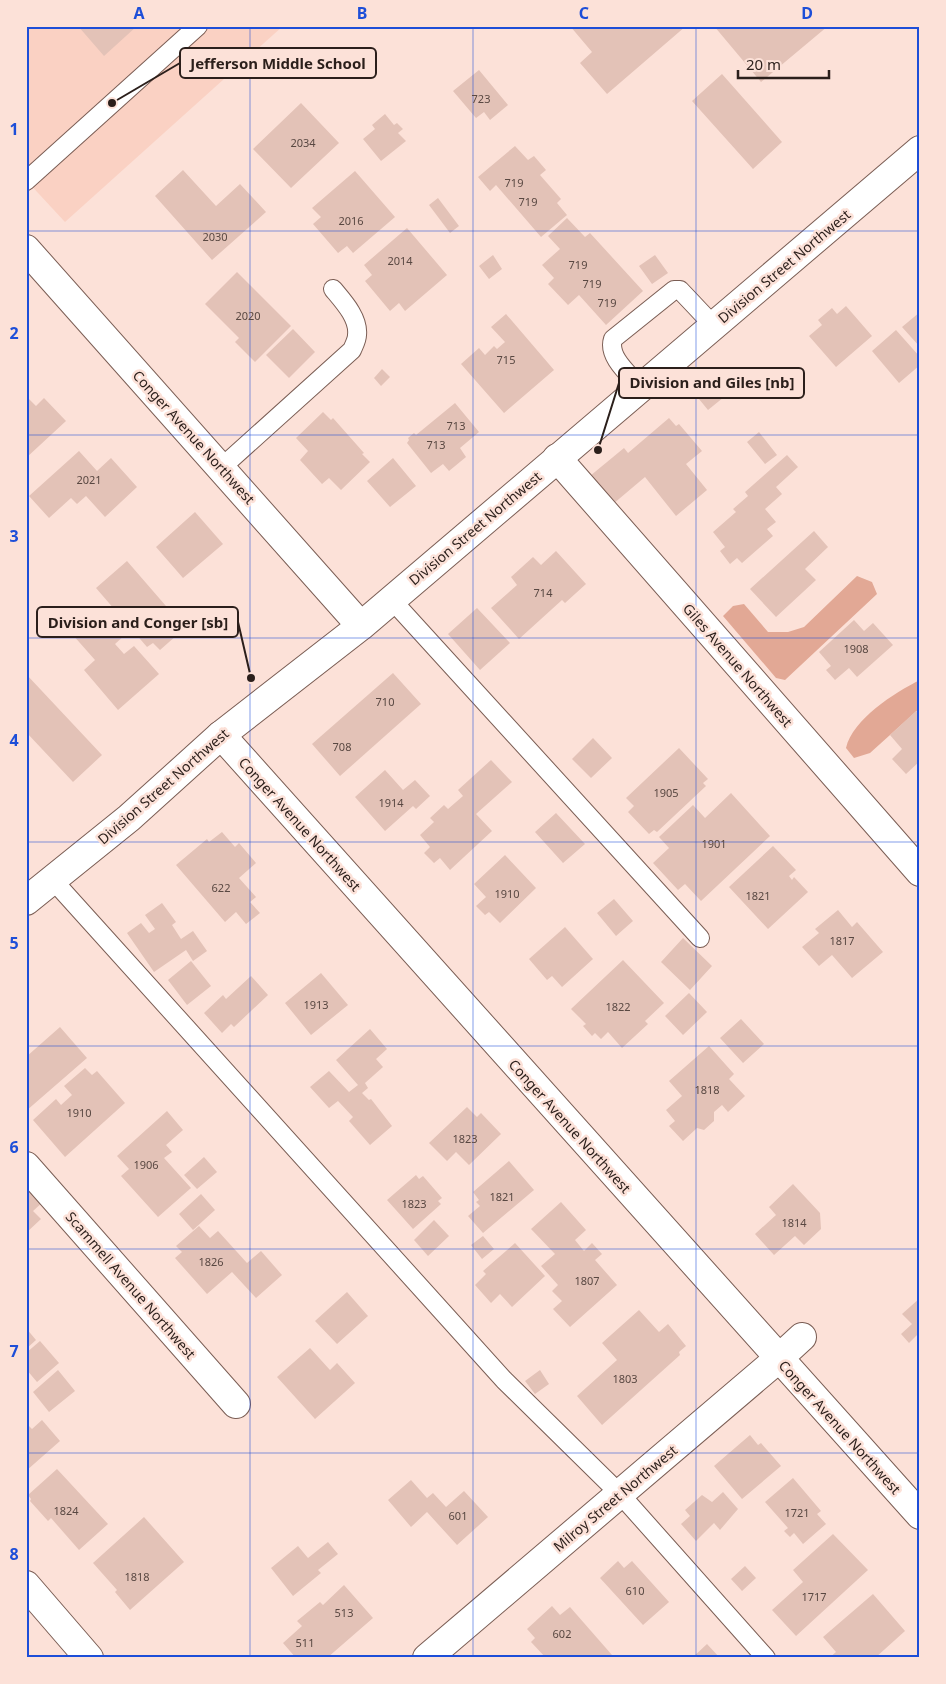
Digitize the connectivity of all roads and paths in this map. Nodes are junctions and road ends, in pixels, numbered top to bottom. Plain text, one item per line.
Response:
1 (198, 26) edge
2 (920, 150) edge
3 (26, 181) edge
4 (26, 249) edge
5 (333, 290) dead end
6 (714, 326) junction
7 (640, 388) junction
8 (557, 458) junction
9 (221, 468) junction
10 (391, 599) junction
11 (361, 626) junction
12 (221, 735) junction
13 (920, 872) edge
14 (52, 879) junction
15 (26, 901) edge
16 (700, 938) dead end
17 (26, 1166) edge
18 (802, 1337) dead end
19 (778, 1359) junction
20 (236, 1404) dead end
21 (620, 1494) junction
22 (920, 1515) edge
23 (26, 1585) edge
24 (455, 1649) edge
25 (89, 1658) edge
26 (427, 1658) edge
27 (766, 1658) edge

1 - 3 lane
2 - 6 street, Division Street Northwest
4 - 9 street, Conger Avenue Northwest
5 - 9 lane
6 - 7 street, Division Street Northwest
6 - 7 lane
7 - 8 street, Division Street Northwest
8 - 10 street, Division Street Northwest
8 - 13 street, Giles Avenue Northwest
9 - 11 street, Conger Avenue Northwest
10 - 11 street, Division Street Northwest
10 - 16 lane
11 - 12 street, Division Street Northwest
12 - 14 street, Division Street Northwest
12 - 19 street, Conger Avenue Northwest
14 - 15 street, Division Street Northwest
14 - 21 lane
17 - 20 street, Scammell Avenue Northwest
18 - 19 street, Milroy Street Northwest
19 - 21 street, Milroy Street Northwest
19 - 22 street, Conger Avenue Northwest
21 - 24 street, Milroy Street Northwest
21 - 27 lane
23 - 25 street
24 - 26 street, Milroy Street Northwest

